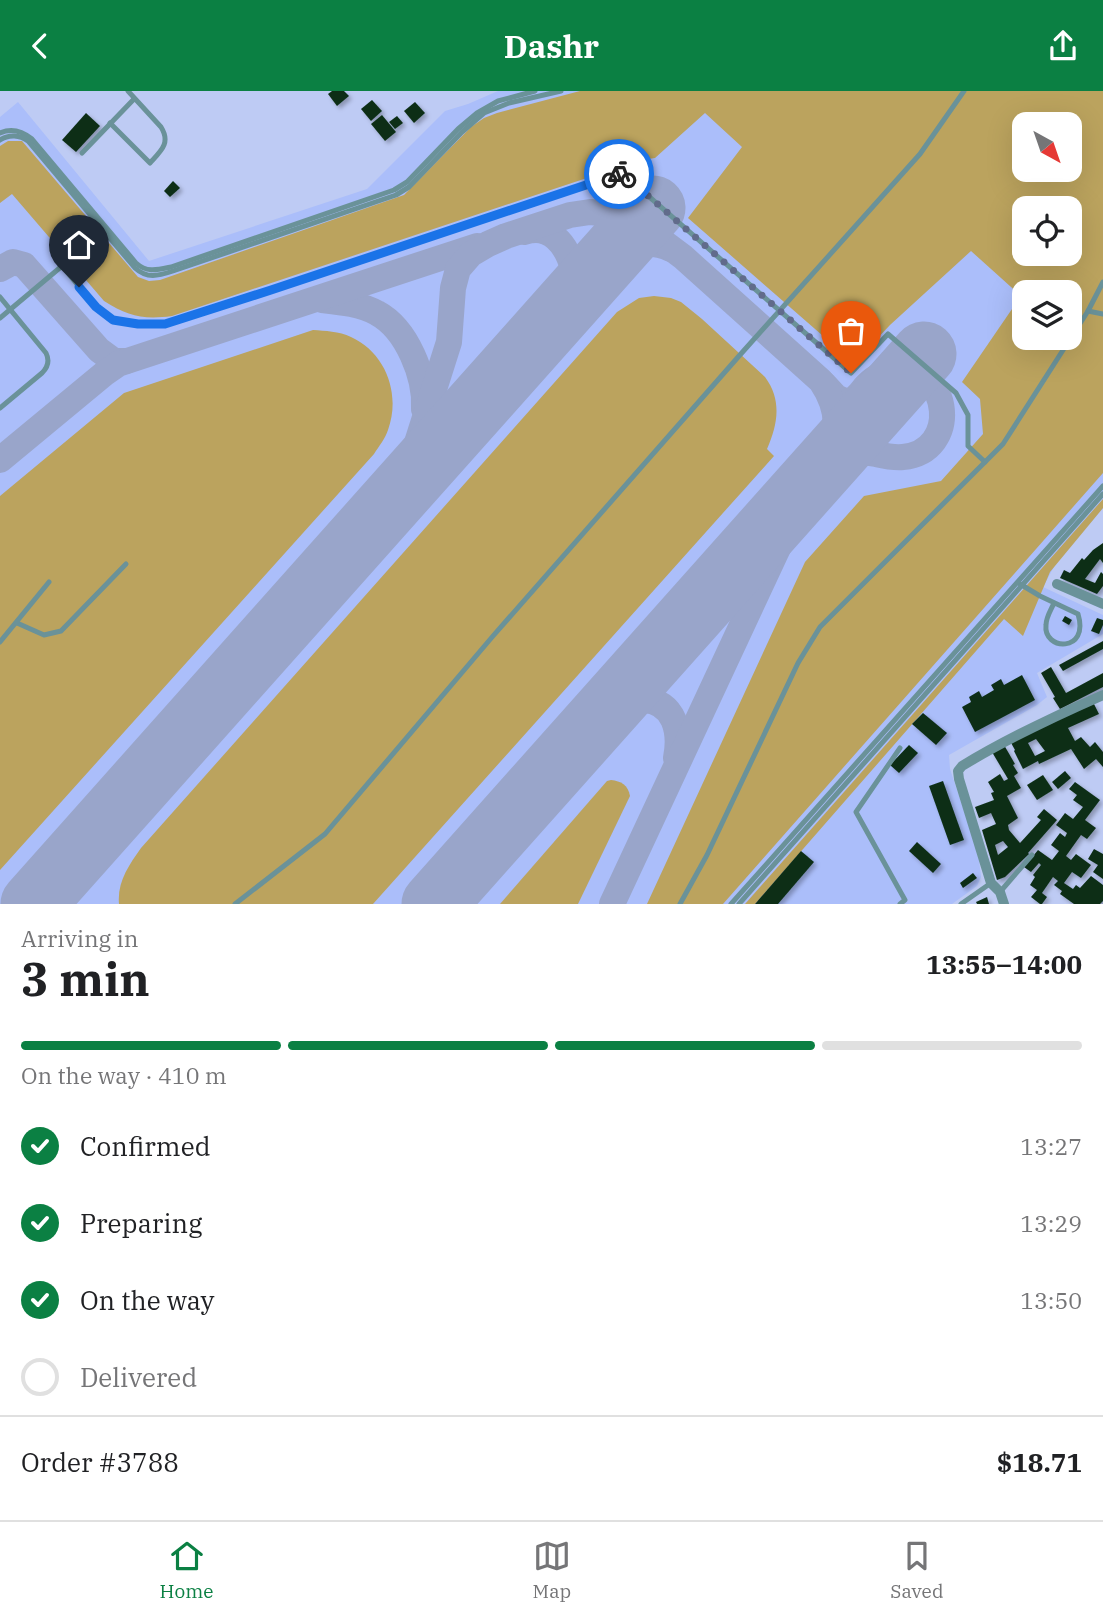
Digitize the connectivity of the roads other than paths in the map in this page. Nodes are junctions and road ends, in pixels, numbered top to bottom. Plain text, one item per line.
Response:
1 (128, 91) edge
2 (535, 91) edge
3 (561, 91) edge
4 (964, 91) edge
5 (134, 99) junction
6 (110, 123) junction
7 (0, 133) edge
8 (0, 139) edge
9 (82, 153) dead end
10 (1103, 282) edge
11 (0, 297) edge
12 (10, 310) junction
13 (781, 311) junction
14 (1088, 311) junction
15 (1103, 314) edge
16 (0, 318) edge
17 (0, 408) edge
18 (985, 461) junction
19 (1103, 486) edge
20 (1103, 494) edge
21 (127, 564) dead end
22 (49, 582) dead end
23 (1020, 584) junction
24 (1057, 584) dead end
25 (1054, 603) junction
26 (1103, 604) edge
27 (17, 623) junction
28 (0, 642) edge
29 (1103, 695) edge
30 (900, 748) dead end
31 (1032, 855) dead end
32 (991, 883) junction
33 (1002, 898) edge
34 (234, 904) edge
35 (680, 904) edge
36 (731, 904) edge
37 (739, 904) edge
38 (900, 904) edge
39 (961, 904) edge

1 - 5 lane
2 - 7 lane
3 - 8 lane
4 - 13 lane
5 - 6 lane
5 - 6 lane
6 - 9 lane
10 - 14 lane
11 - 12 lane
12 - 13 lane
12 - 16 lane
12 - 17 lane
13 - 18 lane
13 - 34 lane
14 - 15 lane
14 - 18 lane
18 - 35 lane
19 - 23 lane
20 - 23 lane
21 - 27 lane
22 - 27 lane
23 - 25 lane
23 - 36 lane
23 - 37 lane
24 - 26 street
25 - 25 lane
27 - 28 lane
29 - 32 street
30 - 38 lane
31 - 33 lane
32 - 33 street
32 - 39 lane

